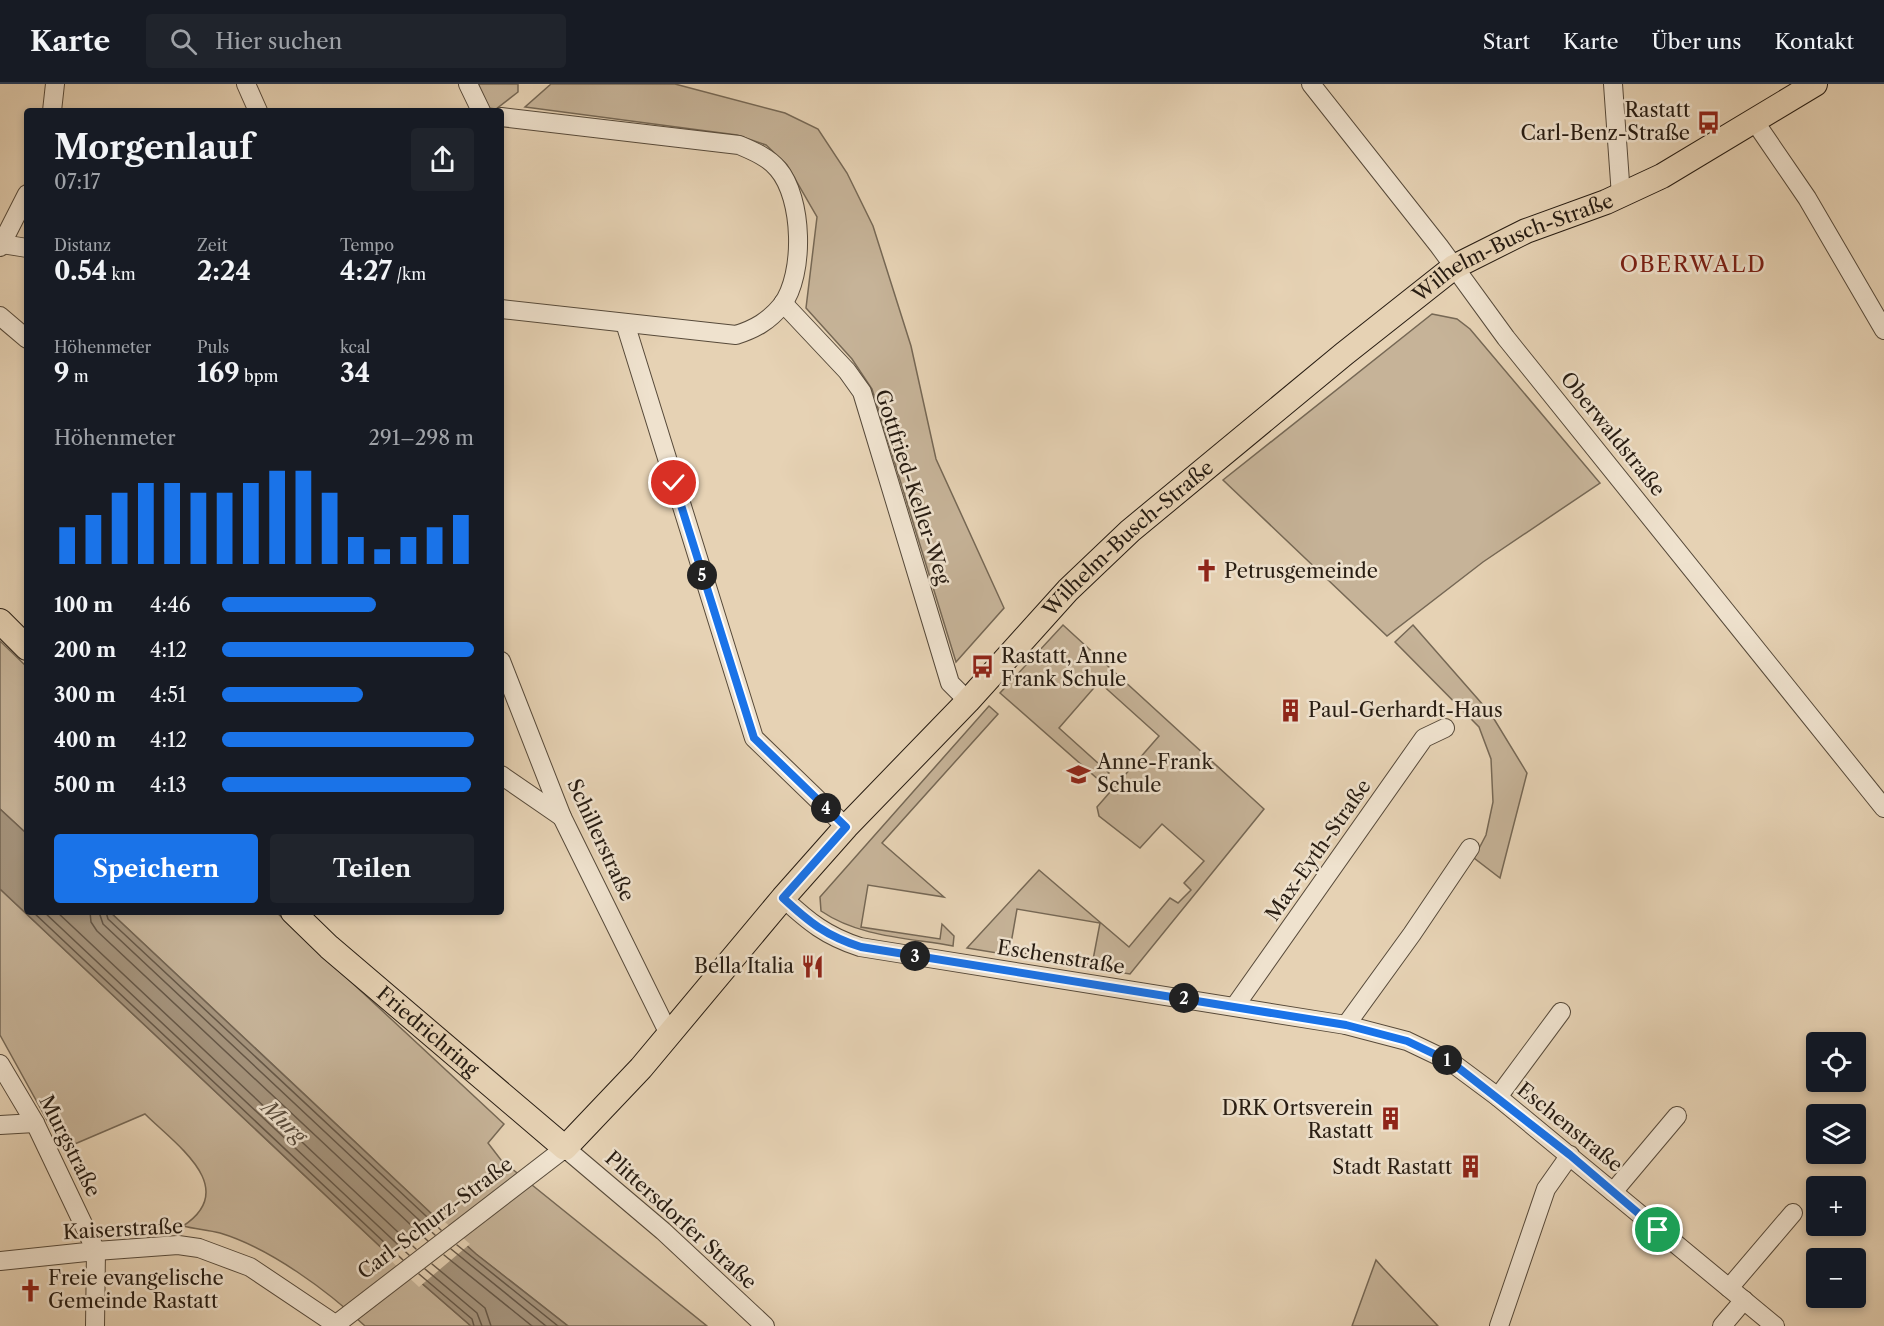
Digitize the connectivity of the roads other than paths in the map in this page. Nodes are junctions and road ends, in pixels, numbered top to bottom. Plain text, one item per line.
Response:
1 (55, 84) edge
2 (246, 84) edge
3 (468, 84) edge
4 (1311, 84) edge
5 (1612, 84) edge
6 (1815, 84) edge
7 (52, 108) edge
8 (257, 108) edge
9 (480, 108) edge
10 (504, 117) edge
11 (1755, 122) junction
12 (1621, 196) junction
13 (24, 200) edge
14 (1, 246) edge
15 (24, 248) edge
16 (1454, 267) junction
17 (783, 303) junction
18 (504, 309) edge
19 (0, 316) edge
20 (625, 323) junction
21 (1884, 330) edge
22 (24, 336) edge
23 (0, 621) edge
24 (24, 645) edge
25 (504, 669) edge
26 (968, 701) junction
27 (1445, 728) dead end
28 (504, 777) edge
29 (1884, 808) edge
30 (562, 817) junction
31 (846, 827) junction
32 (1470, 848) dead end
33 (783, 898) junction
34 (296, 915) edge
35 (1235, 1006) junction
36 (1561, 1012) dead end
37 (1346, 1025) junction
38 (669, 1034) junction
39 (0, 1064) edge
40 (1498, 1097) junction
41 (1677, 1116) dead end
42 (35, 1123) junction
43 (0, 1125) edge
44 (566, 1148) junction
45 (1570, 1155) junction
46 (1613, 1192) junction
47 (1793, 1213) dead end
48 (96, 1251) junction
49 (0, 1261) edge
50 (1736, 1294) junction
51 (336, 1325) edge
52 (95, 1326) edge
53 (765, 1326) edge
54 (1499, 1326) edge
55 (1722, 1326) edge
56 (1775, 1326) edge

1 - 7 street
2 - 8 street
3 - 9 street
4 - 16 street, Oberwaldstraße
5 - 12 street
6 - 11 main road, Wilhelm-Busch-Straße
10 - 17 street
11 - 12 main road, Wilhelm-Busch-Straße
11 - 21 street
12 - 16 main road, Wilhelm-Busch-Straße
13 - 14 street
14 - 15 street
16 - 26 main road, Wilhelm-Busch-Straße
16 - 29 street, Oberwaldstraße
17 - 20 street
17 - 26 street, Gottfried-Keller-Weg
18 - 20 street
19 - 22 street
20 - 31 street
23 - 24 main road
25 - 30 street, Schillerstraße
26 - 31 main road, Wilhelm-Busch-Straße
27 - 35 street, Max-Eyth-Straße
28 - 30 street
30 - 38 street, Schillerstraße
31 - 33 main road, Wilhelm-Busch-Straße
32 - 37 street
33 - 35 street, Eschenstraße
33 - 38 main road, Wilhelm-Busch-Straße
34 - 44 main road, Friedrichring
35 - 37 street, Eschenstraße
36 - 40 street, Eschenstraße
37 - 40 street, Eschenstraße
38 - 44 main road, Wilhelm-Busch-Straße
39 - 42 street, Murgstraße
40 - 45 street, Eschenstraße
41 - 46 street, Eschenstraße
42 - 43 street
42 - 48 street, Murgstraße
44 - 51 street, Carl-Schurz-Straße
44 - 53 street, Plittersdorfer Straße
45 - 46 street, Eschenstraße
45 - 54 street
46 - 50 street, Eschenstraße
47 - 50 street
48 - 49 street, Kaiserstraße
48 - 51 street, Kaiserstraße
48 - 52 street
50 - 55 street
50 - 56 street, Eschenstraße

